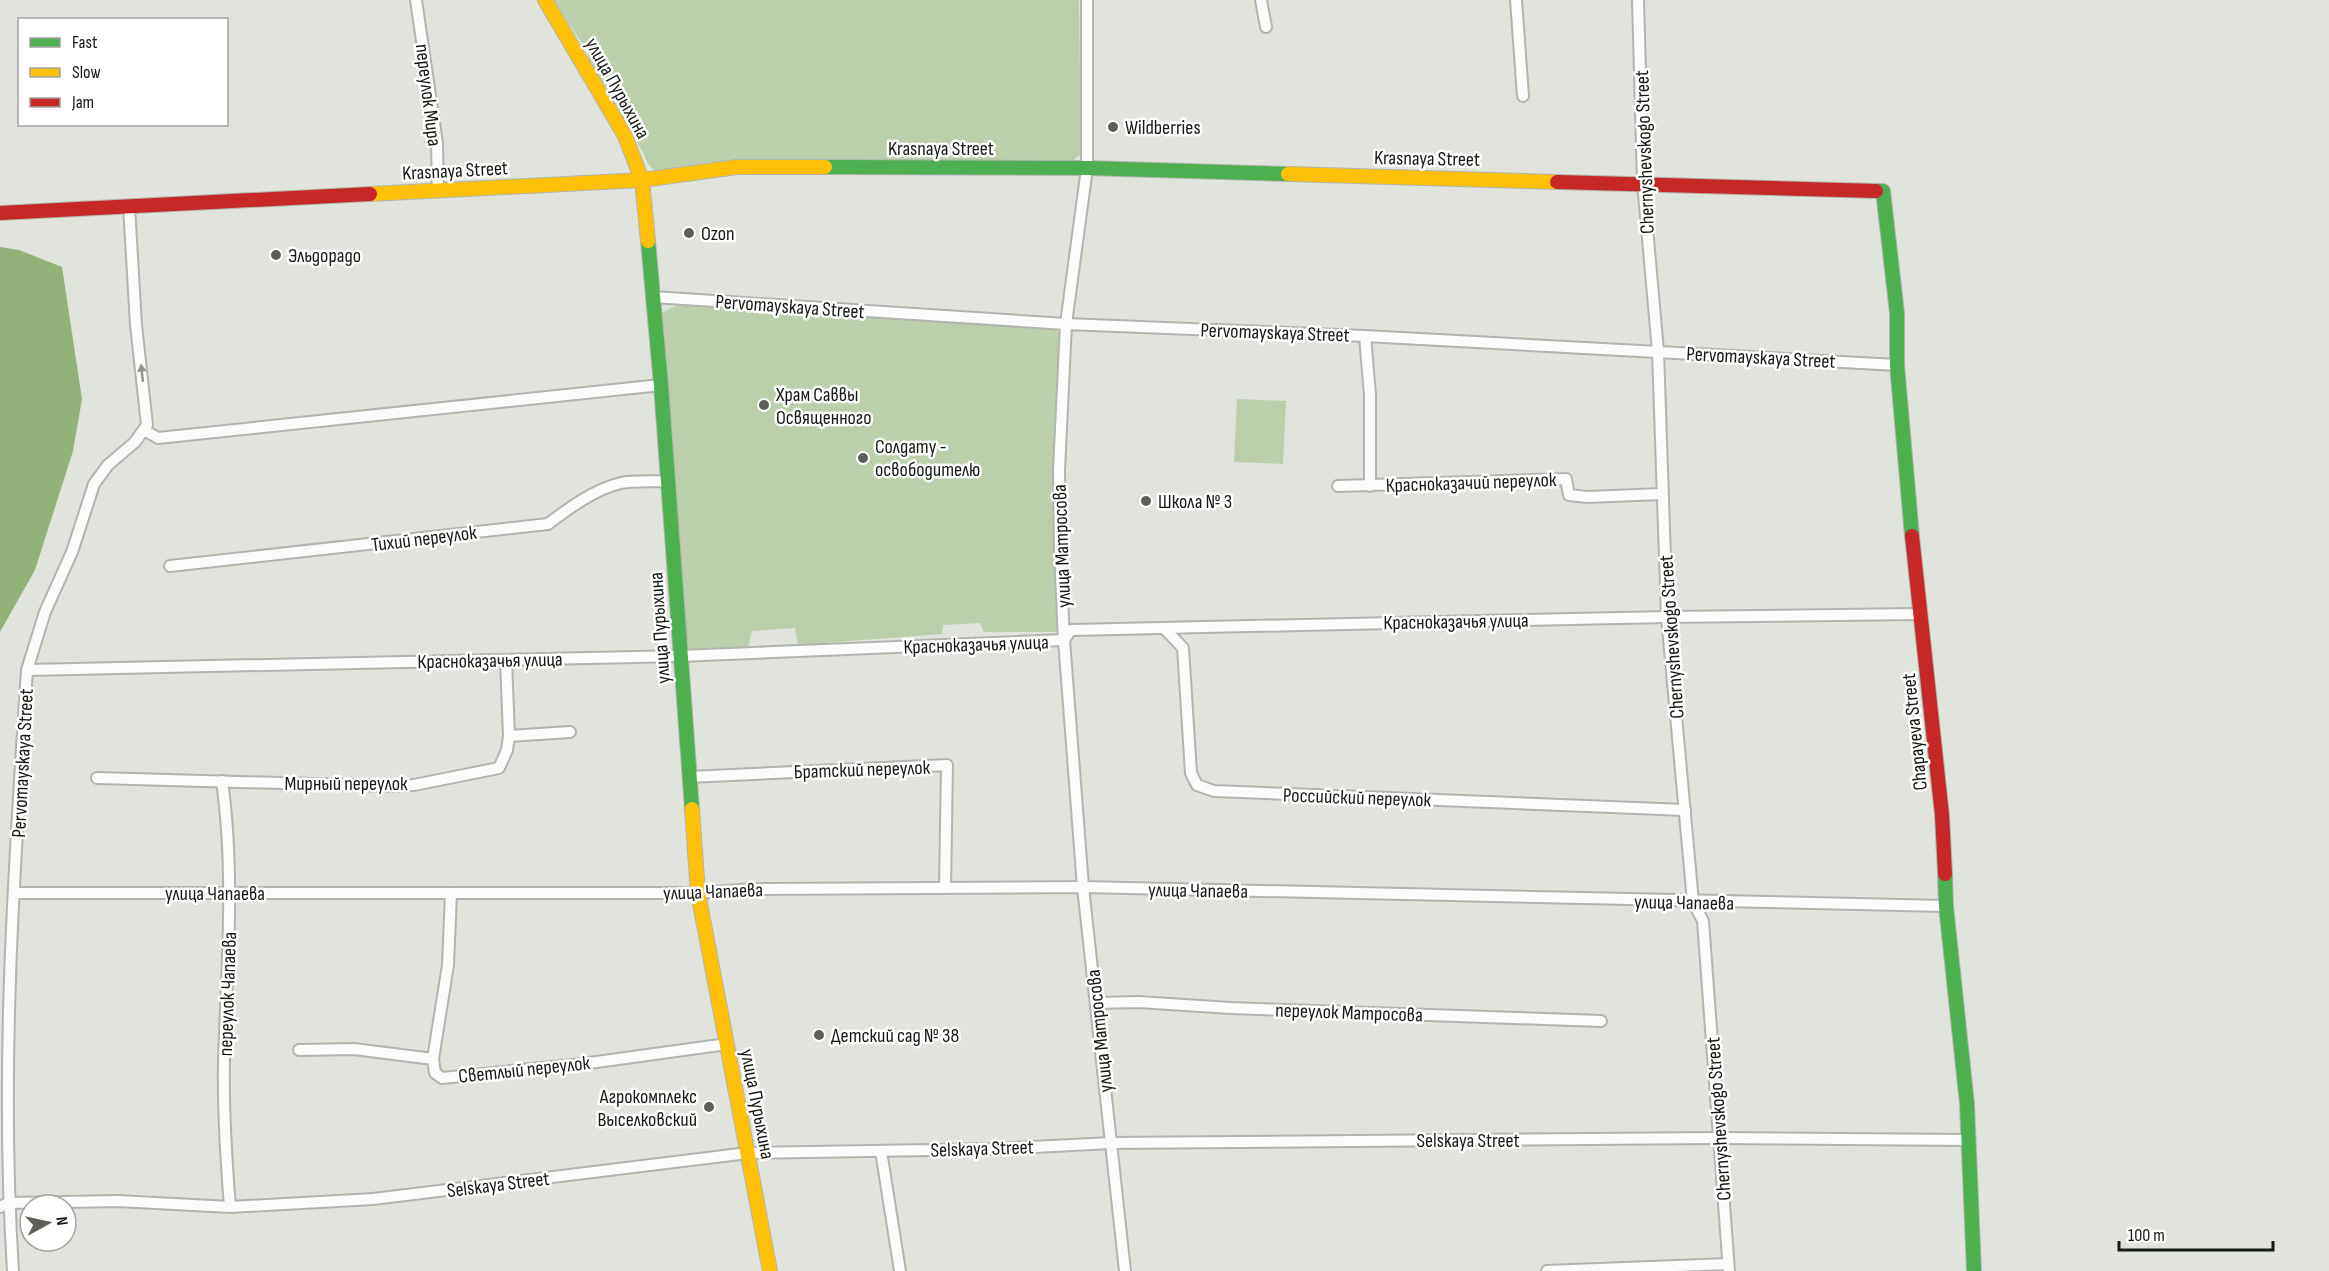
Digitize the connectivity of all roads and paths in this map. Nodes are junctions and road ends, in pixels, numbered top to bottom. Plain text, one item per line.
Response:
1 (416, 0) edge
2 (545, 0) edge
3 (1087, 0) edge
4 (1261, 0) edge
5 (1516, 0) edge
6 (1638, 0) edge
7 (1266, 27) dead end
8 (1523, 96) dead end
9 (1087, 168) junction
10 (642, 180) junction
11 (1643, 183) junction
12 (438, 191) junction
13 (1883, 191) joint
14 (129, 206) junction
15 (0, 213) edge
16 (653, 297) junction
17 (1066, 324) junction
18 (1365, 336) junction
19 (1658, 351) junction
20 (1897, 365) junction
21 (661, 385) junction
22 (144, 430) junction
23 (668, 481) junction
24 (1338, 486) dead end
25 (1370, 486) junction
26 (1662, 494) junction
27 (170, 566) dead end
28 (1919, 614) junction
29 (1667, 617) junction
30 (1164, 628) junction
31 (1064, 640) junction
32 (681, 656) junction
33 (506, 660) junction
34 (27, 670) junction
35 (570, 732) dead end
36 (509, 736) junction
37 (689, 777) junction
38 (97, 778) dead end
39 (222, 781) junction
40 (1685, 810) junction
41 (1083, 887) junction
42 (945, 888) junction
43 (15, 893) junction
44 (230, 893) junction
45 (451, 893) junction
46 (698, 893) junction
47 (1693, 902) junction
48 (1946, 906) junction
49 (1096, 1003) junction
50 (1601, 1021) dead end
51 (727, 1044) junction
52 (299, 1050) dead end
53 (433, 1059) junction
54 (1719, 1138) junction
55 (1968, 1140) junction
56 (1111, 1143) junction
57 (881, 1151) junction
58 (748, 1153) junction
59 (4, 1205) edge
60 (230, 1207) junction
61 (1728, 1267) edge
62 (13, 1271) edge
63 (770, 1271) edge
64 (900, 1271) edge
65 (1125, 1271) edge
66 (1547, 1271) edge
67 (1974, 1271) edge

1 - 12 street, переулок Мира
2 - 10 street, улица Пурыхина
3 - 9 street, улица Матросова
4 - 7 street
5 - 8 street
6 - 11 street, Chernyshevskogo Street
9 - 10 street, Krasnaya Street
9 - 11 street, Krasnaya Street
9 - 17 street, улица Матросова
10 - 12 street, Krasnaya Street
10 - 16 street, улица Пурыхина
11 - 13 street, Krasnaya Street
11 - 19 street, Chernyshevskogo Street
12 - 14 street, Krasnaya Street
13 - 20 street, Chapayeva Street
14 - 15 street, Krasnaya Street
22 -> 14 street
16 - 17 street, Pervomayskaya Street
16 - 21 street, улица Пурыхина
17 - 18 street, Pervomayskaya Street
17 - 31 street, улица Матросова
18 - 19 street, Pervomayskaya Street
18 - 25 street
19 - 20 street, Pervomayskaya Street
19 - 26 street, Chernyshevskogo Street
20 - 28 street, Chapayeva Street
21 - 22 street
21 - 23 street, улица Пурыхина
22 - 34 street, Pervomayskaya Street
23 - 27 street, Тихий переулок
23 - 32 street, улица Пурыхина
24 - 25 street, Красноказачий переулок
25 - 26 street, Красноказачий переулок
26 - 29 street, Chernyshevskogo Street
28 - 29 street, Красноказачья улица
28 - 48 street, Chapayeva Street
29 - 30 street, Красноказачья улица
29 - 40 street, Chernyshevskogo Street
30 - 31 street, Красноказачья улица
30 - 40 street, Российский переулок
31 - 32 street, Красноказачья улица
31 - 41 street, улица Матросова
32 - 33 street, Красноказачья улица
32 - 37 street, улица Пурыхина
33 - 34 street, Красноказачья улица
33 - 36 street
34 - 43 street, Pervomayskaya Street
35 - 36 street
36 - 39 street, Мирный переулок
37 - 42 street, Братский переулок
37 - 46 street, улица Пурыхина
38 - 39 street, Мирный переулок
39 - 44 street, переулок Чапаева
40 - 47 street, Chernyshevskogo Street
41 - 42 street, улица Чапаева
41 - 47 street, улица Чапаева
41 - 49 street, улица Матросова
42 - 46 street, улица Чапаева
43 - 44 street, улица Чапаева
43 - 59 street, Pervomayskaya Street
44 - 45 street, улица Чапаева
44 - 60 street, переулок Чапаева
45 - 46 street, улица Чапаева
45 - 53 street
46 - 51 street, улица Пурыхина
47 - 48 street, улица Чапаева
47 - 54 street, Chernyshevskogo Street
48 - 55 street, Chapayeva Street
49 - 50 street, переулок Матросова
49 - 56 street, улица Матросова
51 - 53 street, Светлый переулок
51 - 58 street, улица Пурыхина
52 - 53 street, Светлый переулок
54 - 55 street, Selskaya Street
54 - 56 street, Selskaya Street
54 - 61 street, Chernyshevskogo Street
55 - 67 street, Chapayeva Street
56 - 57 street, Selskaya Street
56 - 65 street, улица Матросова
57 - 58 street, Selskaya Street
57 - 64 street
58 - 60 street, Selskaya Street
58 - 63 street, улица Пурыхина
59 - 60 street, Selskaya Street
59 - 62 street, Pervomayskaya Street
61 - 66 street

